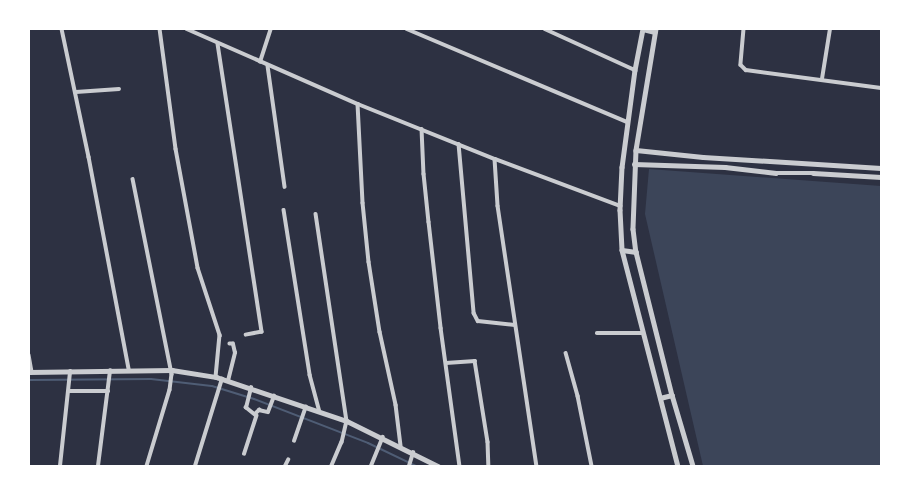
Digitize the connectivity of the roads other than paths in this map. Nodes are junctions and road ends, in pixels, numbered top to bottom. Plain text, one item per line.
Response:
1 (62, 29) edge
2 (160, 29) edge
3 (187, 29) edge
4 (272, 29) edge
5 (407, 29) edge
6 (545, 29) edge
7 (643, 29) edge
8 (744, 29) edge
9 (830, 29) edge
10 (656, 30) edge
11 (218, 44) junction
12 (260, 62) junction
13 (268, 66) junction
14 (635, 70) junction
15 (822, 79) junction
16 (881, 88) edge
17 (119, 89) dead end
18 (76, 92) junction
19 (358, 104) junction
20 (627, 122) junction
21 (422, 129) junction
22 (459, 144) junction
23 (636, 150) junction
24 (703, 157) junction
25 (495, 159) junction
26 (813, 163) junction
27 (634, 164) junction
28 (701, 167) junction
29 (881, 168) edge
30 (813, 173) junction
31 (881, 177) edge
32 (133, 179) dead end
33 (285, 186) dead end
34 (621, 206) junction
35 (284, 210) dead end
36 (316, 214) dead end
37 (622, 250) junction
38 (636, 252) junction
39 (515, 325) junction
40 (597, 333) dead end
41 (641, 333) junction
42 (246, 335) dead end
43 (230, 344) dead end
44 (566, 353) dead end
45 (29, 355) edge
46 (446, 363) junction
47 (129, 369) junction
48 (110, 371) junction
49 (31, 372) edge
50 (70, 372) junction
51 (172, 372) junction
52 (216, 377) junction
53 (222, 380) junction
54 (228, 381) junction
55 (251, 388) junction
56 (69, 389) junction
57 (108, 391) junction
58 (672, 396) junction
59 (274, 397) junction
60 (660, 398) junction
61 (306, 409) junction
62 (320, 412) junction
63 (255, 414) junction
64 (347, 424) junction
65 (382, 440) junction
66 (294, 441) dead end
67 (400, 446) junction
68 (244, 454) dead end
69 (413, 455) junction
70 (288, 460) dead end
71 (60, 466) edge
72 (98, 466) edge
73 (147, 466) edge
74 (195, 466) edge
75 (285, 466) edge
76 (332, 466) edge
77 (371, 466) edge
78 (409, 466) edge
79 (438, 466) edge
80 (460, 466) edge
81 (489, 466) edge
82 (537, 466) edge
83 (592, 466) edge
84 (678, 466) edge
85 (693, 466) edge

1 - 18 street
2 - 52 street
3 - 11 street
4 - 12 street
5 - 20 street
6 - 14 street
7 - 10 street
7 - 14 street
8 - 15 street
9 - 15 street
10 - 23 street
11 - 12 street
11 - 42 street
12 - 13 street
13 - 19 street
13 - 33 street
14 - 20 street
15 - 16 street
17 - 18 street
18 - 47 street
19 - 21 street
19 - 67 street
20 - 34 street
21 - 22 street
21 - 46 street
22 - 25 street
22 - 39 street
23 - 24 street
23 - 27 street
24 - 26 street
24 - 28 street
25 - 34 street
25 - 39 street
26 - 29 street
26 - 30 street
27 - 28 street
27 - 38 street
28 - 30 street
30 - 31 street
32 - 51 street
34 - 37 street
35 - 62 street
36 - 64 street
37 - 38 street
37 - 41 street
38 - 58 street
39 - 82 street
40 - 41 street
41 - 60 street
43 - 54 street
44 - 83 street
45 - 49 street
46 - 80 street
46 - 81 street
47 - 48 street
47 - 51 street
48 - 50 street
48 - 57 street
49 - 50 street
50 - 56 street
51 - 52 street
51 - 73 street
52 - 53 street
53 - 54 street
53 - 74 street
54 - 55 street
55 - 59 street
55 - 63 street
56 - 57 street
56 - 71 street
57 - 72 street
58 - 60 street
58 - 85 street
59 - 61 street
59 - 63 street
60 - 84 street
61 - 62 street
61 - 66 street
62 - 64 street
63 - 68 street
64 - 65 street
64 - 76 street
65 - 67 street
65 - 77 street
67 - 69 street
69 - 78 street
69 - 79 street
70 - 75 street

